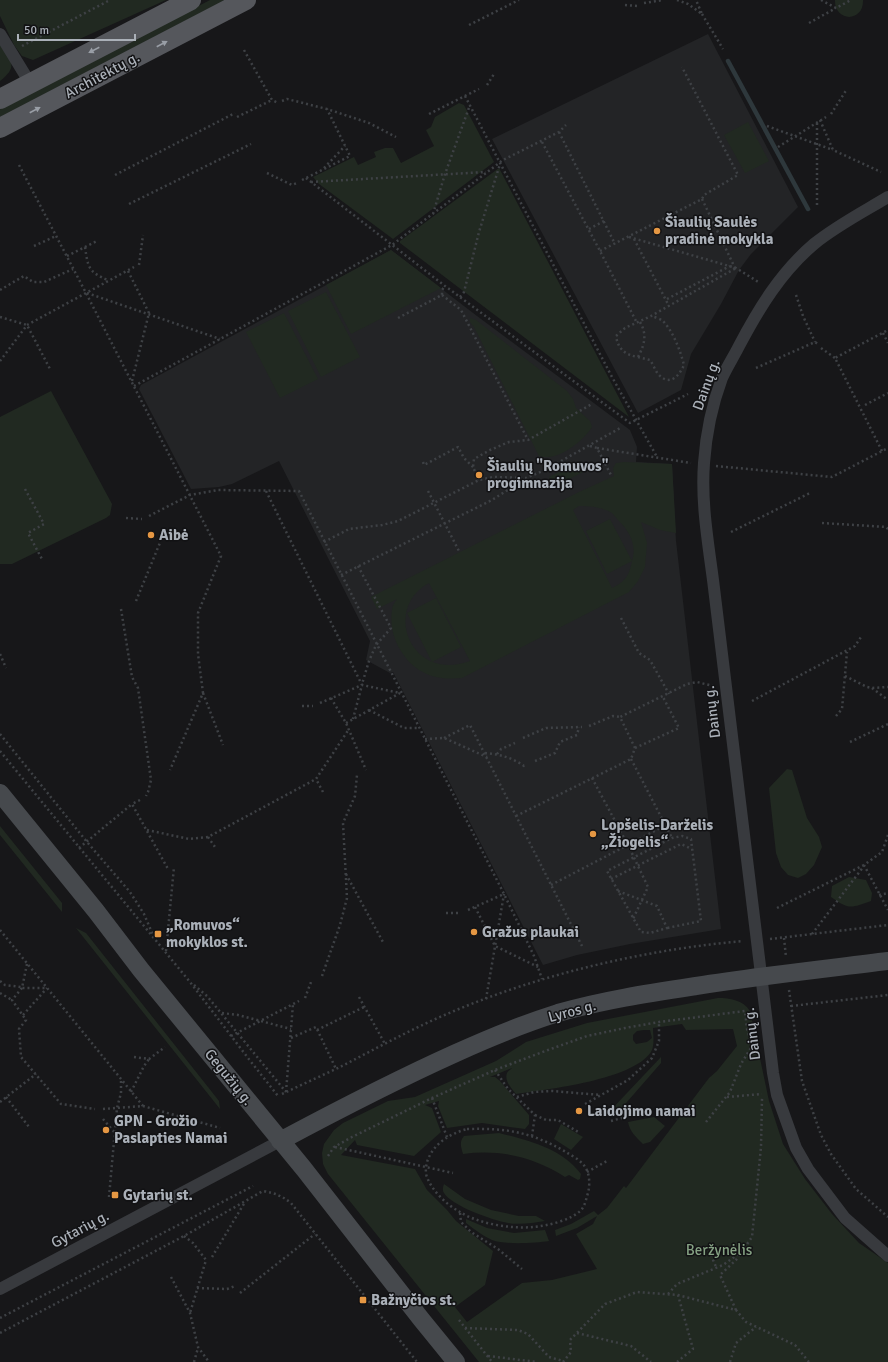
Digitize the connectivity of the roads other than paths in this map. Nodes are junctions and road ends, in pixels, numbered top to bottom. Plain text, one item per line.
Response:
1 (191, 0) edge
2 (246, 0) edge
3 (0, 34) edge
4 (30, 83) junction
5 (0, 99) edge
6 (0, 128) edge
7 (888, 198) edge
8 (0, 793) edge
9 (888, 962) edge
10 (761, 976) junction
11 (280, 1141) junction
12 (888, 1256) edge
13 (0, 1289) edge
14 (456, 1362) edge

1 -> 4 main road, Architektų g.
6 -> 2 main road, Architektų g.
3 - 4 street
4 - 5 main road, Architektų g.
7 - 10 street, Dainų g.
8 - 11 main road, Gegužių g.
9 - 10 main road, Lyros g.
10 - 11 main road, Lyros g.
10 - 12 street, Dainų g.
11 - 13 street, Gytarių g.
11 - 14 main road, Gegužių g.

